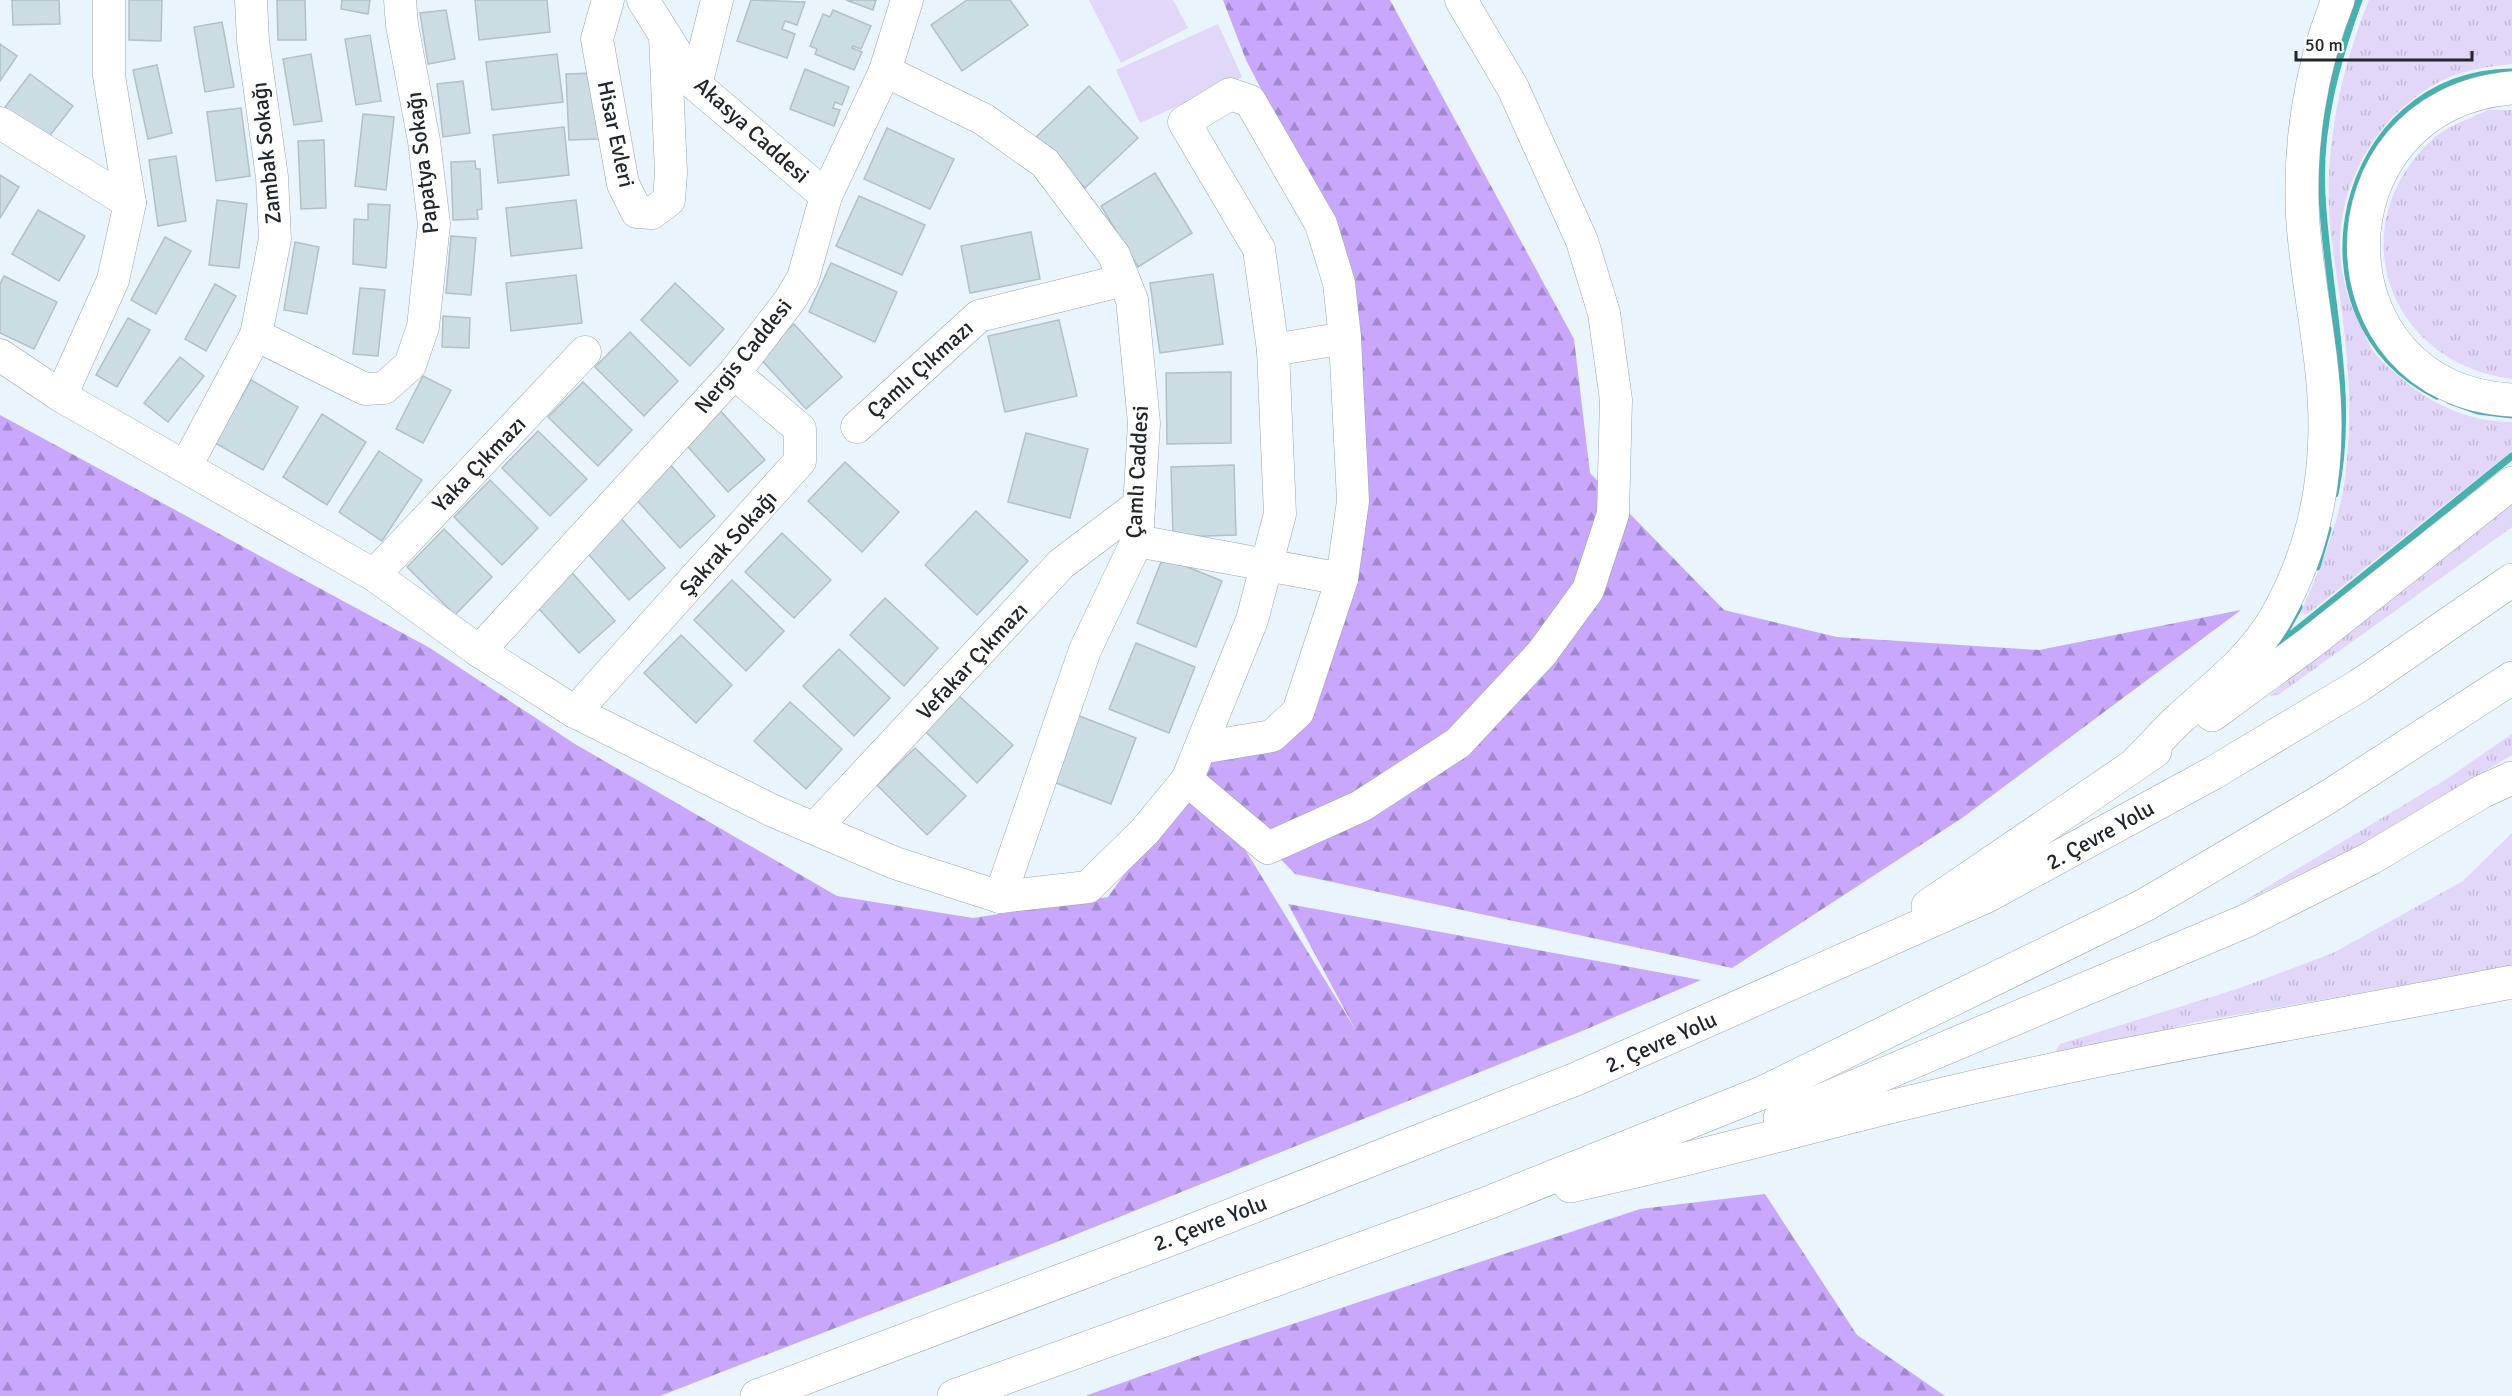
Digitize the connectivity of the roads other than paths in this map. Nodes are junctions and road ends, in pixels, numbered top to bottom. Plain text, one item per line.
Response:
1 (108, 0) edge
2 (251, 0) edge
3 (400, 0) edge
4 (608, 0) edge
5 (644, 0) edge
6 (717, 0) edge
7 (907, 0) edge
8 (1461, 0) edge
9 (2338, 0) edge
10 (665, 36) junction
11 (885, 71) junction
12 (696, 85) junction
13 (2512, 88) edge
14 (0, 123) edge
15 (826, 196) junction
16 (130, 203) junction
17 (1124, 280) junction
18 (256, 335) junction
19 (1346, 338) junction
20 (1273, 350) junction
21 (585, 352) dead end
22 (0, 355) edge
23 (734, 373) junction
24 (61, 396) junction
25 (2512, 400) edge
26 (857, 427) dead end
27 (186, 466) junction
28 (2512, 483) edge
29 (1139, 505) junction
30 (1137, 541) junction
31 (1266, 566) junction
32 (374, 575) junction
33 (1342, 579) junction
34 (2512, 579) edge
35 (479, 651) junction
36 (2512, 678) edge
37 (575, 712) junction
38 (1200, 748) junction
39 (2138, 761) junction
40 (2512, 778) edge
41 (1187, 780) junction
42 (815, 828) junction
43 (1000, 897) junction
44 (1856, 957) junction
45 (2512, 982) edge
46 (1662, 1167) junction
47 (1485, 1204) junction
48 (757, 1396) edge
49 (954, 1396) edge

1 - 16 street
2 - 18 street, Zambak Sokağı
3 - 18 street, Papatya Sokağı
4 - 10 street, Hisar Evleri
5 - 10 street, Akasya Caddesi
6 - 12 street
7 - 11 street, Nergis Caddesi
8 - 41 street
9 - 39 highway
10 - 12 street, Akasya Caddesi
11 - 15 street, Nergis Caddesi
11 - 17 street, Çamlı Caddesi
12 - 15 street, Akasya Caddesi
13 - 25 highway
14 - 16 street
15 - 23 street, Nergis Caddesi
16 - 24 street
17 - 26 street, Çamlı Çıkmazı
17 - 29 street, Çamlı Caddesi
18 - 27 street, Zambak Sokağı
19 - 20 street
19 - 20 street
19 - 33 street
20 - 31 street
21 - 32 street, Yaka Çıkmazı
22 - 24 street
23 - 35 street, Nergis Caddesi
23 - 37 street, Şakrak Sokağı
24 - 27 street
27 - 32 street
28 - 39 highway
29 - 30 street, Çamlı Caddesi
29 - 42 street, Vefakar Çıkmazı
30 - 31 street
30 - 43 street, Çamlı Caddesi
31 - 33 street
31 - 38 street
32 - 35 street
33 - 38 street
34 - 44 highway, 2. Çevre Yolu
35 - 37 street
36 - 47 highway
37 - 42 street
38 - 41 street
39 - 44 highway
40 - 46 highway
41 - 43 street
42 - 43 street
44 - 48 highway, 2. Çevre Yolu
45 - 46 highway
46 - 47 highway
47 - 49 highway

